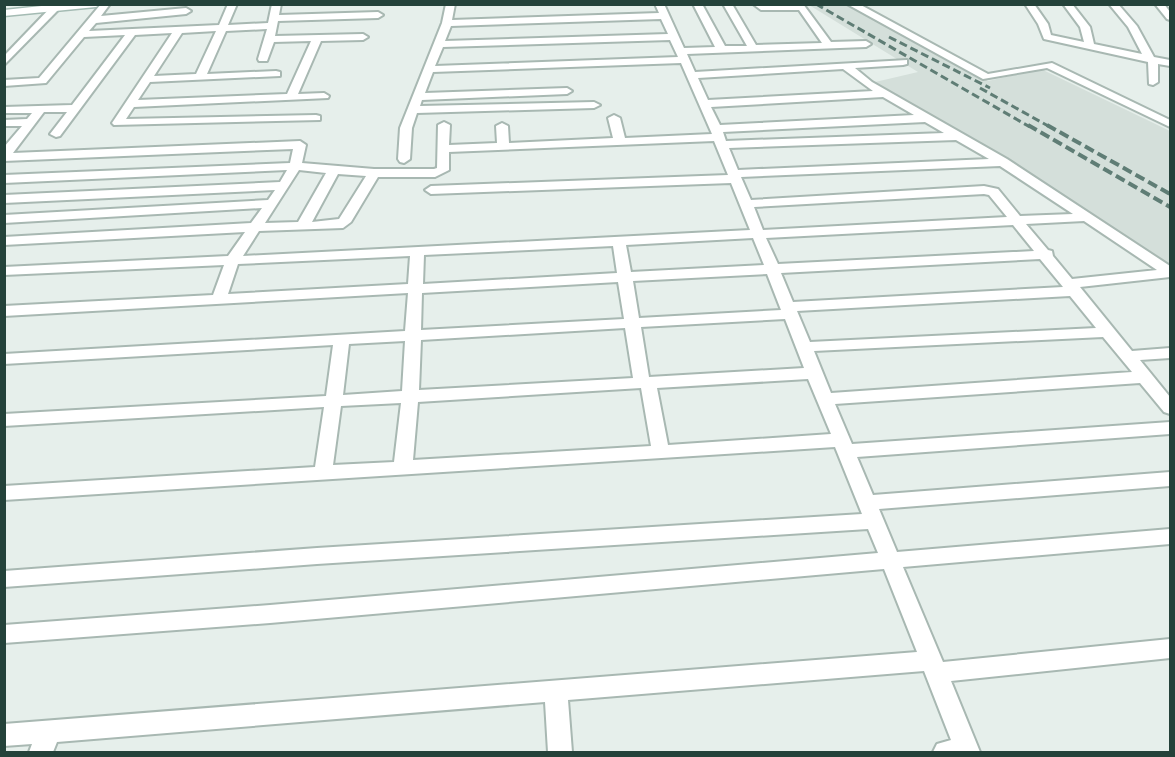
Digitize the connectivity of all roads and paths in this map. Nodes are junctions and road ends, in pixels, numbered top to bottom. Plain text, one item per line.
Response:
1 (96, 4) edge
2 (106, 4) edge
3 (233, 4) edge
4 (277, 4) edge
5 (451, 4) edge
6 (697, 4) edge
7 (727, 4) edge
8 (757, 4) edge
9 (1029, 4) edge
10 (1067, 4) edge
11 (1113, 4) edge
12 (1159, 4) edge
13 (856, 5) edge
14 (55, 8) junction
15 (186, 10) dead end
16 (662, 10) edge
17 (4, 13) edge
18 (378, 15) dead end
19 (1170, 17) edge
20 (93, 20) junction
21 (554, 20) junction
22 (273, 22) junction
23 (447, 23) junction
24 (222, 28) junction
25 (179, 30) junction
26 (132, 32) junction
27 (81, 34) junction
28 (363, 37) dead end
29 (317, 38) junction
30 (270, 39) junction
31 (557, 41) junction
32 (438, 44) junction
33 (866, 44) dead end
34 (828, 45) junction
35 (1090, 46) junction
36 (753, 48) junction
37 (721, 50) junction
38 (1130, 55) junction
39 (683, 56) junction
40 (263, 59) dead end
41 (1152, 60) junction
42 (4, 62) edge
43 (903, 62) dead end
44 (1170, 63) edge
45 (847, 67) junction
46 (428, 69) junction
47 (1127, 69) dead end
48 (276, 74) dead end
49 (200, 77) junction
50 (564, 78) junction
51 (146, 80) junction
52 (1153, 82) dead end
53 (4, 83) edge
54 (886, 94) junction
55 (324, 96) dead end
56 (291, 97) junction
57 (417, 97) junction
58 (130, 104) junction
59 (704, 104) junction
60 (594, 105) dead end
61 (570, 106) junction
62 (75, 108) junction
63 (41, 109) junction
64 (4, 110) edge
65 (413, 110) junction
66 (316, 118) dead end
67 (614, 118) dead end
68 (928, 118) junction
69 (31, 122) junction
70 (4, 123) edge
71 (1170, 124) edge
72 (444, 125) dead end
73 (502, 126) dead end
74 (56, 134) dead end
75 (20, 135) junction
76 (4, 136) edge
77 (958, 136) junction
78 (718, 137) junction
79 (620, 141) junction
80 (503, 146) junction
81 (444, 149) junction
82 (6, 153) edge
83 (404, 159) dead end
84 (1003, 162) junction
85 (294, 166) junction
86 (334, 170) junction
87 (374, 173) junction
88 (734, 177) junction
89 (4, 179) edge
90 (283, 186) junction
91 (431, 190) dead end
92 (4, 199) edge
93 (271, 204) junction
94 (745, 204) junction
95 (1085, 217) junction
96 (4, 219) edge
97 (1019, 220) junction
98 (255, 227) junction
99 (302, 227) junction
100 (758, 234) junction
101 (4, 241) edge
102 (619, 242) junction
103 (417, 252) junction
104 (1047, 254) junction
105 (233, 259) junction
106 (771, 269) junction
107 (4, 271) edge
108 (1170, 273) edge
109 (626, 276) junction
110 (414, 288) junction
111 (1073, 288) junction
112 (219, 299) junction
113 (4, 310) edge
114 (789, 310) junction
115 (633, 323) junction
116 (1109, 332) junction
117 (413, 336) junction
118 (342, 340) junction
119 (803, 347) junction
120 (1170, 353) edge
121 (1129, 356) junction
122 (4, 359) edge
123 (813, 373) junction
124 (1145, 377) junction
125 (645, 383) junction
126 (410, 396) junction
127 (824, 399) junction
128 (1167, 399) edge
129 (333, 401) junction
130 (4, 420) edge
131 (1170, 428) edge
132 (843, 446) junction
133 (661, 453) junction
134 (403, 467) junction
135 (323, 472) junction
136 (1170, 479) edge
137 (4, 493) edge
138 (871, 512) junction
139 (1170, 536) edge
140 (892, 561) junction
141 (4, 579) edge
142 (4, 634) edge
143 (1170, 649) edge
144 (934, 667) junction
145 (556, 690) junction
146 (4, 735) edge
147 (45, 742) edge
148 (960, 752) edge
149 (560, 753) edge

1 - 14 street
2 - 20 street
3 - 24 street
4 - 22 street
5 - 23 street
6 - 37 street
7 - 36 street
8 - 34 street
9 - 35 street
10 - 35 street
11 - 41 street
12 - 19 street
13 - 71 street
14 - 17 street
14 - 42 street
15 - 20 street
16 - 21 street
16 - 39 street
18 - 22 street
20 - 27 street
21 - 23 street
21 - 31 street
22 - 24 street
22 - 30 street
23 - 32 street
24 - 25 street
24 - 49 street
25 - 26 street
25 - 51 street
26 - 27 street
26 - 62 street
27 - 53 street
28 - 29 street
29 - 30 street
29 - 56 street
30 - 40 street
31 - 32 street
31 - 39 street
31 - 50 street
32 - 46 street
33 - 34 street
34 - 36 street
35 - 38 street
36 - 37 street
37 - 39 street
38 - 41 street
38 - 47 street
39 - 45 street
39 - 50 street
39 - 59 street
41 - 44 street
41 - 52 street
43 - 45 street
45 - 54 street
46 - 50 street
46 - 57 street
48 - 49 street
49 - 51 street
50 - 57 street
50 - 61 street
51 - 58 street
54 - 59 street
54 - 68 street
55 - 56 street
56 - 58 street
57 - 65 street
58 - 66 street
59 - 78 street
60 - 61 street
61 - 65 street
62 - 63 street
62 - 74 street
63 - 64 street
63 - 69 street
65 - 83 street
67 - 79 street
68 - 77 street
68 - 78 street
69 - 70 street
69 - 75 street
72 - 81 street
73 - 80 street
75 - 76 street
75 - 82 street
77 - 78 street
77 - 84 street
78 - 79 street
78 - 88 street
79 - 80 street
80 - 81 street
81 - 87 street
82 - 85 street
84 - 88 street
84 - 95 street
85 - 86 street
85 - 89 street
85 - 90 street
86 - 87 street
86 - 99 street
87 - 99 street
88 - 91 street
88 - 94 street
90 - 92 street
90 - 93 street
93 - 96 street
93 - 98 street
94 - 97 street
94 - 100 street
95 - 97 street
95 - 108 street
97 - 100 street
97 - 104 street
98 - 99 street
98 - 101 street
98 - 105 street
100 - 102 street
100 - 106 street
102 - 103 street
102 - 109 street
103 - 105 street
103 - 110 street
104 - 106 street
104 - 111 street
105 - 107 street
105 - 112 street
106 - 109 street
106 - 114 street
108 - 111 street
109 - 110 street
109 - 115 street
110 - 112 street
110 - 117 street
111 - 114 street
111 - 116 street
112 - 113 street
114 - 115 street
114 - 119 street
115 - 117 street
115 - 125 street
116 - 119 street
116 - 121 street
117 - 118 street
117 - 126 street
118 - 122 street
118 - 129 street
119 - 123 street
120 - 121 street
121 - 124 street
123 - 125 street
123 - 127 street
124 - 127 street
124 - 128 street
125 - 126 street
125 - 133 street
126 - 129 street
126 - 134 street
127 - 132 street
129 - 130 street
129 - 135 street
131 - 132 street
132 - 133 street
132 - 138 street
133 - 134 street
134 - 135 street
135 - 137 street
136 - 138 street
138 - 140 street
138 - 141 street
139 - 140 street
140 - 142 street
140 - 144 street
143 - 144 street
144 - 145 street
144 - 148 street
145 - 147 street
145 - 149 street
146 - 147 street

